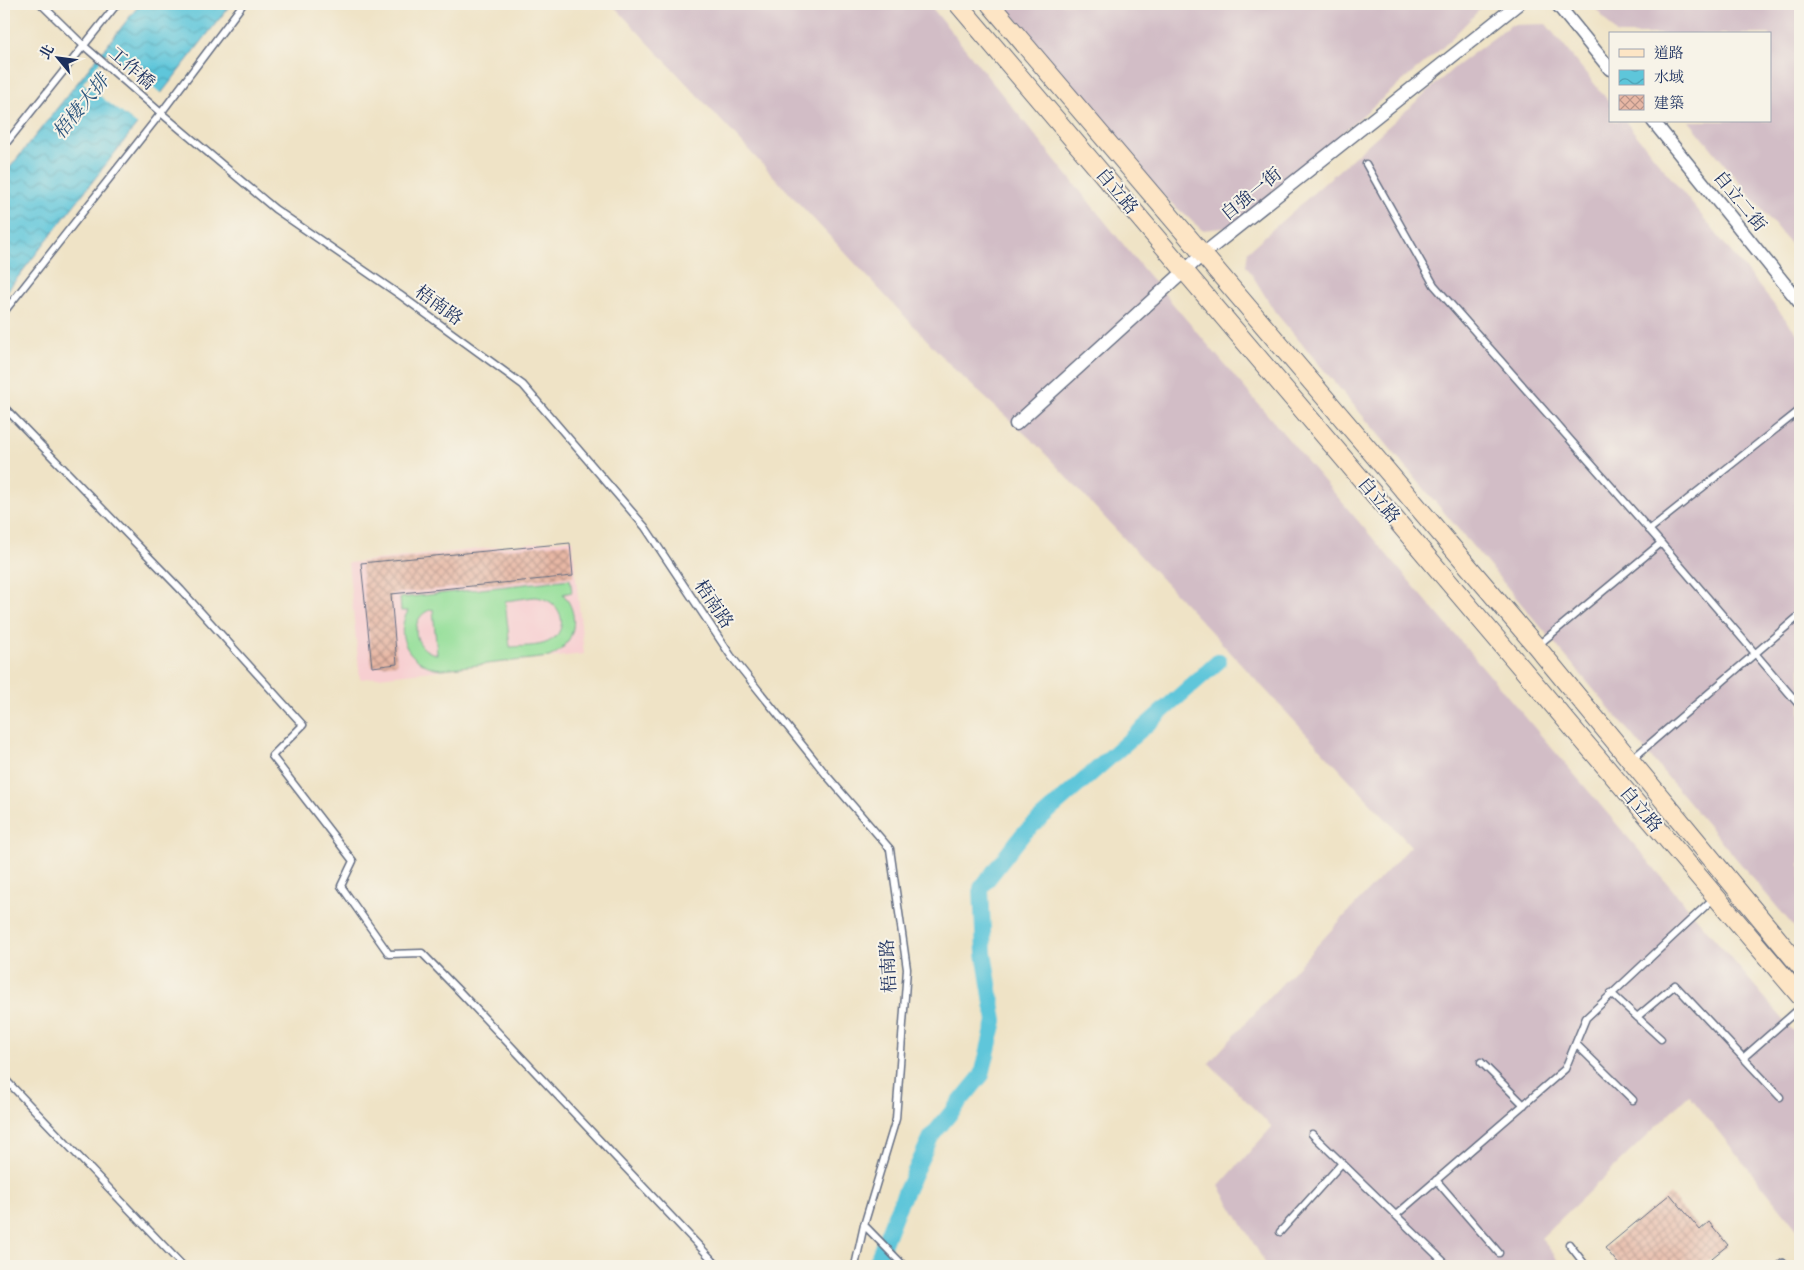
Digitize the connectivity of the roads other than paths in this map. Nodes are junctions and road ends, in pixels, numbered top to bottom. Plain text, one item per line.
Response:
1 (41, 4) edge
2 (117, 4) edge
3 (243, 4) edge
4 (958, 4) edge
5 (990, 4) edge
6 (1518, 4) edge
7 (1557, 4) edge
8 (83, 45) junction
9 (1609, 68) edge
10 (161, 113) junction
11 (1654, 122) edge
12 (4, 146) edge
13 (1366, 164) dead end
14 (1202, 255) junction
15 (1186, 272) junction
16 (1800, 303) edge
17 (4, 312) edge
18 (4, 407) edge
19 (1800, 410) edge
20 (1016, 424) dead end
21 (1649, 530) junction
22 (1661, 543) junction
23 (1800, 615) edge
24 (1536, 646) junction
25 (1756, 654) junction
26 (1800, 706) edge
27 (1630, 760) junction
28 (1715, 897) junction
29 (1800, 966) edge
30 (1611, 993) junction
31 (1800, 996) edge
32 (1800, 1008) edge
33 (1637, 1017) junction
34 (1660, 1039) dead end
35 (1576, 1044) junction
36 (1743, 1058) junction
37 (1481, 1062) dead end
38 (4, 1078) edge
39 (1780, 1097) dead end
40 (1633, 1100) dead end
41 (1524, 1104) junction
42 (1312, 1134) dead end
43 (1342, 1164) junction
44 (1436, 1180) junction
45 (1396, 1215) junction
46 (864, 1225) junction
47 (1280, 1232) dead end
48 (1569, 1244) dead end
49 (1499, 1253) dead end
50 (1445, 1263) dead end
51 (183, 1266) edge
52 (718, 1266) edge
53 (855, 1266) edge
54 (904, 1266) edge
55 (1586, 1266) edge
56 (1779, 1266) edge
57 (1786, 1266) edge

1 - 8 lane
2 - 8 lane
3 - 10 lane
4 - 15 street, 自立路
5 - 14 street, 自立路
6 - 14 street, 自強一街
7 - 9 street
8 - 10 lane, 工作橋
8 - 12 lane
10 - 17 lane
10 - 46 lane, 梧南路
11 - 16 street, 自立二街
13 - 21 lane
14 - 15 street, 自強一街
14 - 24 street, 自立路
15 - 20 street, 自強一街
15 - 28 street, 自立路
18 - 52 lane
19 - 21 lane
21 - 22 lane
22 - 24 lane
22 - 25 lane
23 - 25 lane
24 - 27 street, 自立路
25 - 26 lane
25 - 27 lane
27 - 29 street, 自立路
28 - 30 lane
28 - 31 street, 自立路
30 - 33 lane
30 - 35 lane
32 - 36 lane
33 - 34 lane
33 - 36 lane
35 - 40 lane
35 - 41 lane
36 - 39 lane
37 - 41 lane
38 - 51 lane
41 - 44 lane
42 - 43 lane
43 - 45 lane
43 - 47 lane
44 - 45 lane
44 - 49 lane
45 - 50 lane
46 - 53 lane, 梧南路
46 - 54 lane
48 - 55 lane
56 - 57 lane

